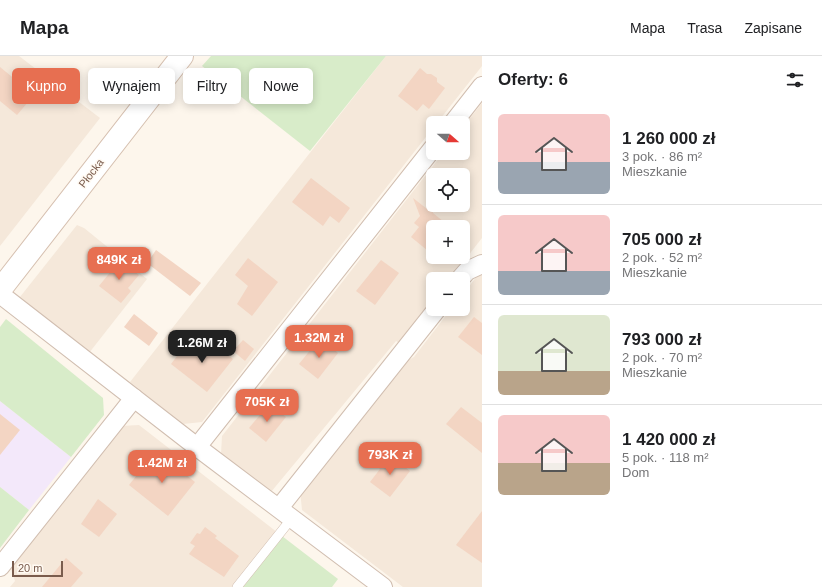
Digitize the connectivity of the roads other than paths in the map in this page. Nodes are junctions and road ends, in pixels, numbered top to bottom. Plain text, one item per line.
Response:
1 (182, 56) edge
2 (482, 86) edge
3 (458, 116) edge
4 (426, 157) edge
5 (482, 264) edge
6 (466, 272) edge
7 (0, 290) edge
8 (0, 294) edge
9 (432, 316) edge
10 (134, 398) junction
11 (196, 447) junction
12 (285, 513) junction
13 (0, 567) edge
14 (237, 587) edge
15 (383, 587) edge

1 - 7 street, Płocka
2 - 3 street
4 - 11 street
5 - 6 street
8 - 10 street
9 - 12 street
10 - 11 street
10 - 13 street
11 - 12 street
12 - 14 lane
12 - 15 street

